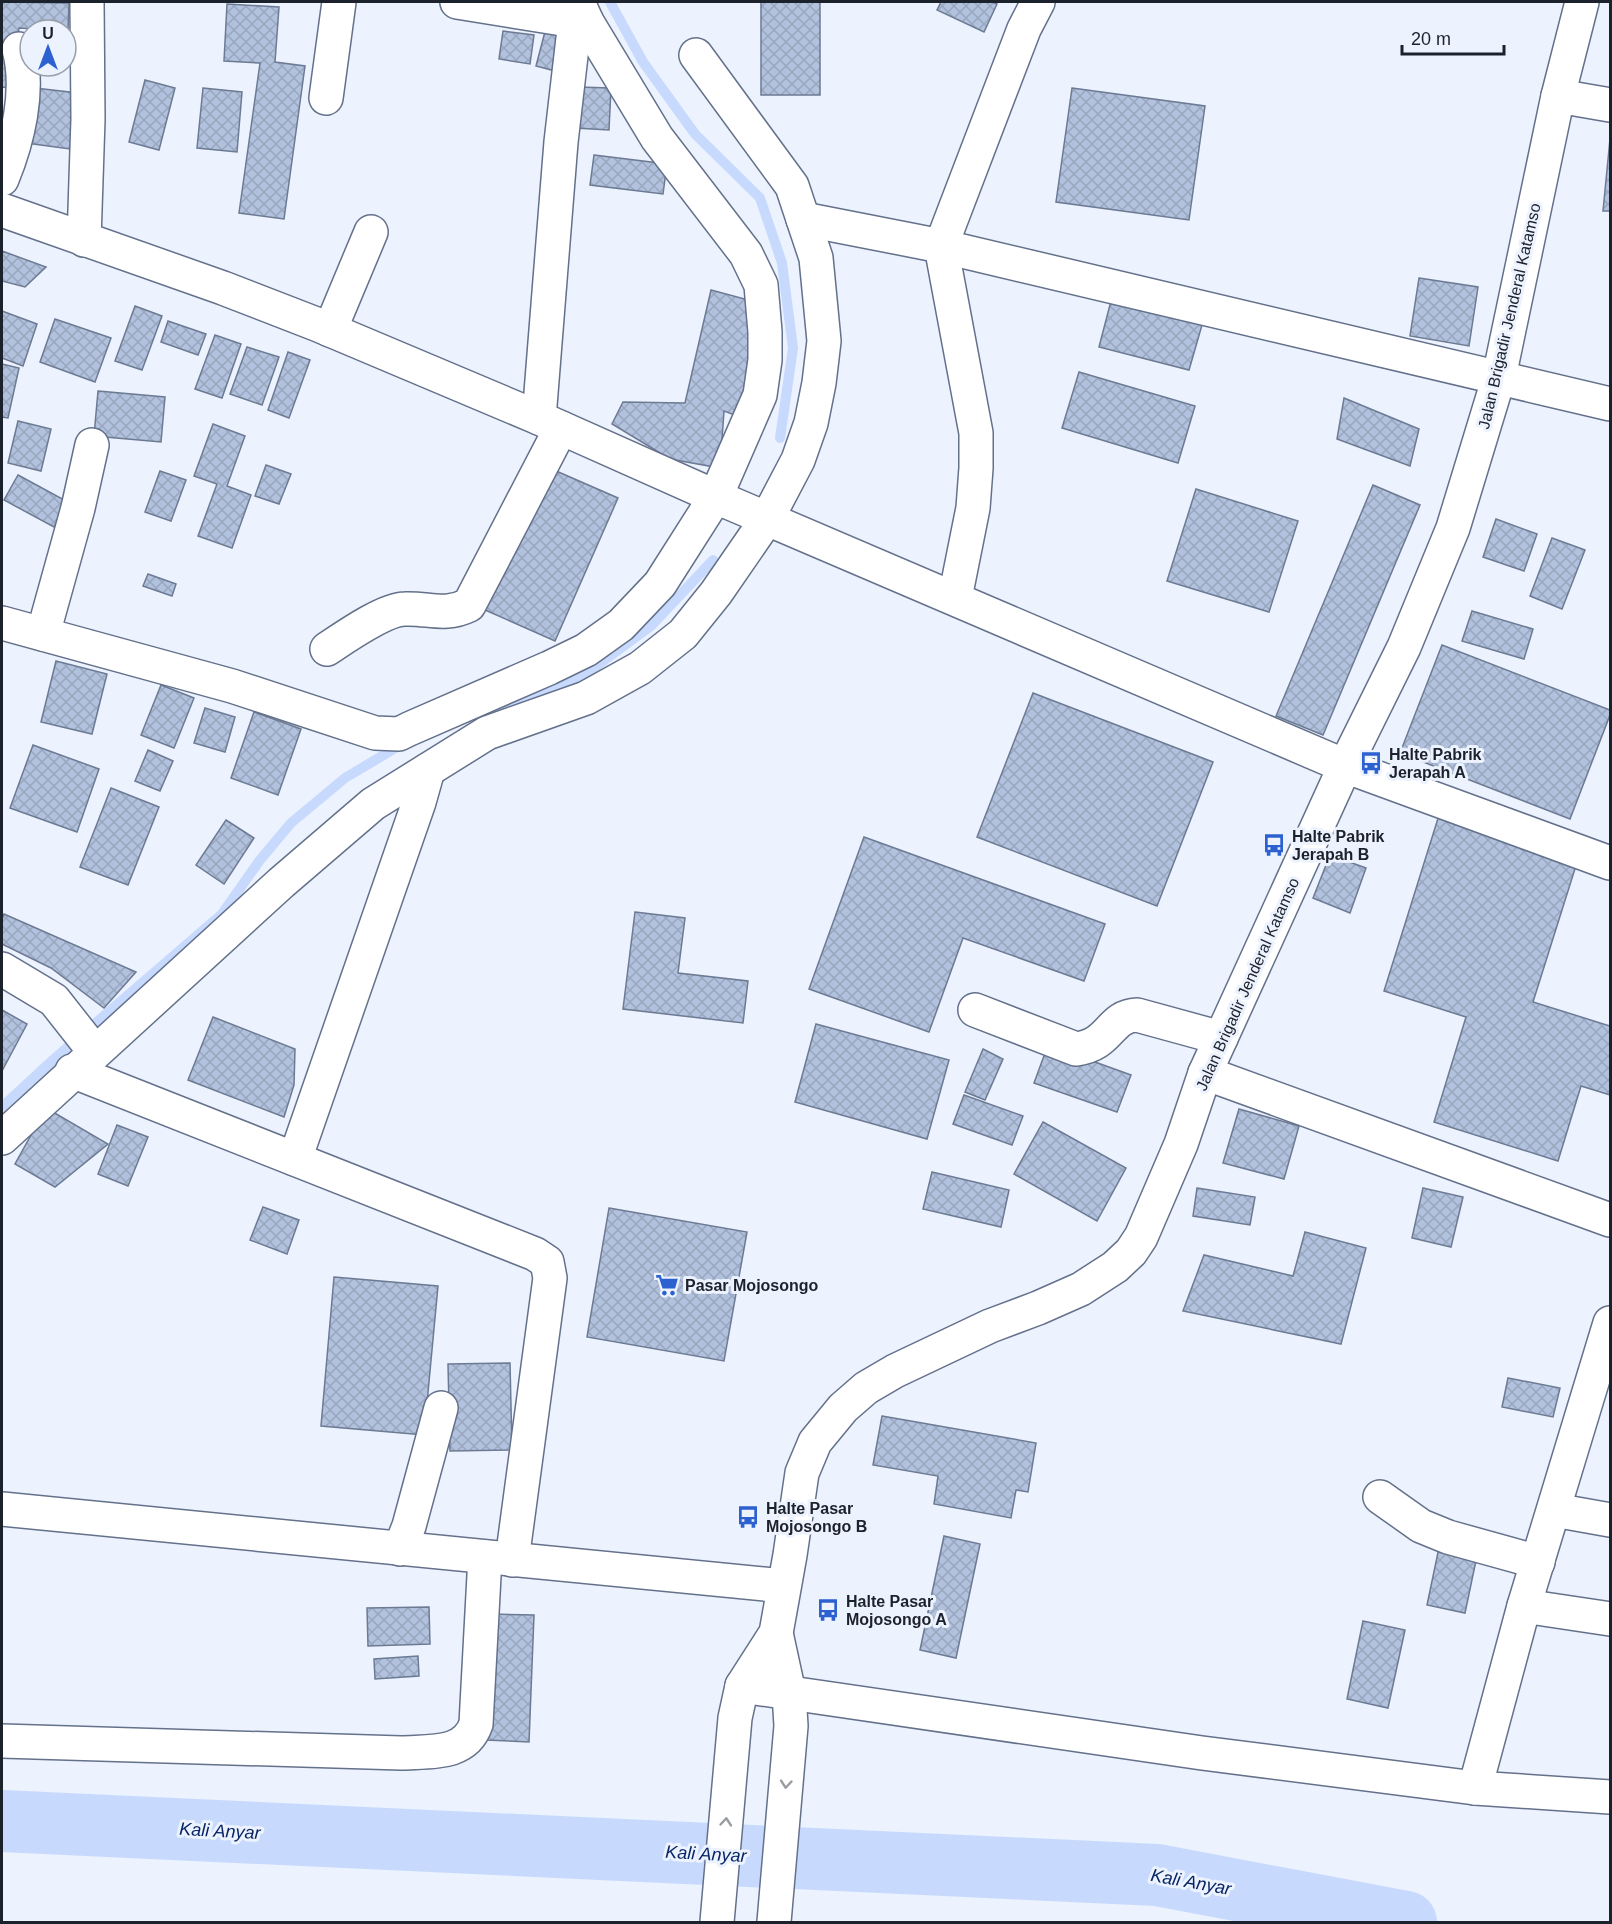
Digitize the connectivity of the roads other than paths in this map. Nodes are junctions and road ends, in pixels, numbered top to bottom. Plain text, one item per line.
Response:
1 (87, 2) edge
2 (339, 2) edge
3 (458, 2) edge
4 (1038, 2) edge
5 (1582, 2) edge
6 (580, 15) edge
7 (696, 55) dead end
8 (23, 78) edge
9 (1558, 96) junction
10 (326, 98) dead end
11 (1611, 105) edge
12 (2, 179) edge
13 (2, 210) edge
14 (803, 219) junction
15 (371, 232) dead end
16 (84, 240) junction
17 (941, 246) junction
18 (330, 330) junction
19 (1499, 377) junction
20 (1611, 404) edge
21 (550, 423) junction
22 (92, 445) dead end
23 (719, 498) junction
24 (767, 519) junction
25 (955, 598) junction
26 (2, 623) edge
27 (43, 634) junction
28 (327, 649) dead end
29 (430, 748) junction
30 (1345, 766) junction
31 (1611, 863) edge
32 (2, 969) edge
33 (975, 1010) dead end
34 (1221, 1038) junction
35 (82, 1048) junction
36 (1205, 1074) junction
37 (2, 1138) edge
38 (295, 1159) junction
39 (1611, 1220) edge
40 (1611, 1323) edge
41 (441, 1408) dead end
42 (1380, 1497) dead end
43 (2, 1509) edge
44 (1554, 1510) junction
45 (1611, 1520) edge
46 (400, 1549) junction
47 (499, 1559) junction
48 (1538, 1562) junction
49 (784, 1586) junction
50 (1524, 1606) junction
51 (1611, 1619) edge
52 (776, 1633) junction
53 (742, 1686) junction
54 (789, 1693) junction
55 (2, 1741) edge
56 (1475, 1788) junction
57 (1611, 1797) edge
58 (717, 1923) edge
59 (774, 1923) edge

1 - 16 street
2 - 10 street
3 - 6 street
4 - 17 street
5 - 9 street, Jalan Brigadir Jenderal Katamso
6 - 21 street
6 - 23 street
7 - 14 street
8 - 12 street
9 - 11 street
9 - 19 street, Jalan Brigadir Jenderal Katamso
13 - 16 street
14 - 17 street
14 - 24 street
15 - 18 street
16 - 18 street
17 - 19 street
17 - 25 street
18 - 21 street
19 - 20 street
19 - 30 street, Jalan Brigadir Jenderal Katamso
21 - 23 street
21 - 28 street
22 - 27 street
23 - 24 street
23 - 29 street
24 - 25 street
24 - 29 street
25 - 30 street
26 - 27 street
27 - 29 street
29 - 35 street
29 - 38 street
30 - 31 street
30 - 34 street, Jalan Brigadir Jenderal Katamso
32 - 35 street
33 - 34 street
34 - 36 street, Jalan Brigadir Jenderal Katamso
35 - 37 street
35 - 38 street
36 - 39 street
36 - 49 street, Jalan Brigadir Jenderal Katamso
38 - 47 street
40 - 44 street
41 - 46 street
42 - 48 street
43 - 46 street
44 - 45 street
44 - 48 street
46 - 47 street
47 - 49 street
47 - 55 street
48 - 50 street
49 - 52 street, Jalan Brigadir Jenderal Katamso
50 - 51 street
50 - 56 street
52 - 53 street
52 - 54 street
53 - 54 street
58 -> 53 street
54 - 56 street
54 -> 59 street
56 - 57 street

